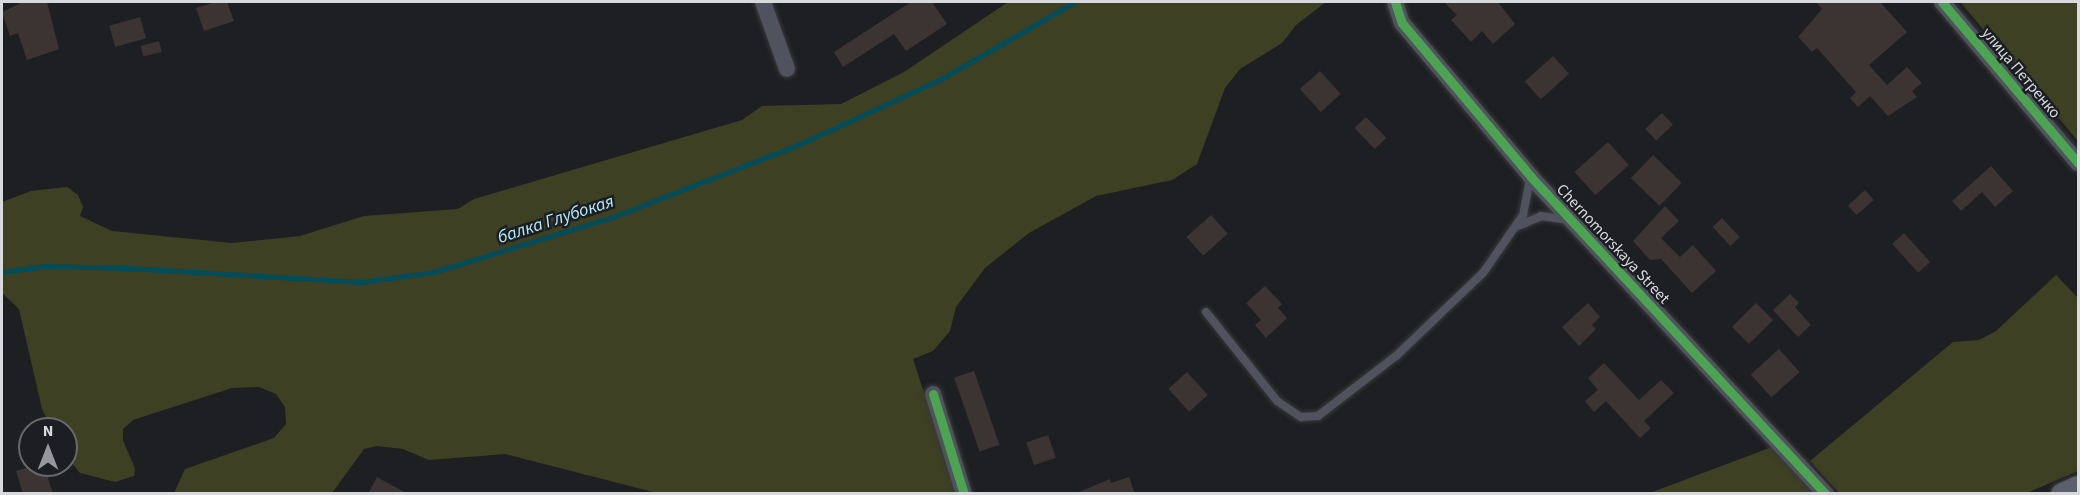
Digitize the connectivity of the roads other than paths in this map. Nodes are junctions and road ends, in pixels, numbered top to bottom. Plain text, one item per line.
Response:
1 (763, 2) edge
2 (1395, 2) edge
3 (1942, 2) edge
4 (787, 69) dead end
5 (2079, 163) edge
6 (1531, 177) junction
7 (1570, 220) junction
8 (1515, 228) junction
9 (1206, 312) dead end
10 (933, 394) dead end
11 (2079, 487) edge
12 (964, 494) edge
13 (1826, 494) edge
14 (2062, 494) edge

1 - 4 street
2 - 6 street, Chernomorskaya Street
3 - 5 street, улица Петренко
6 - 7 street, Chernomorskaya Street
6 - 8 lane
7 - 8 lane
7 - 13 street, Chernomorskaya Street
8 - 9 lane
10 - 12 street
11 - 14 main road

